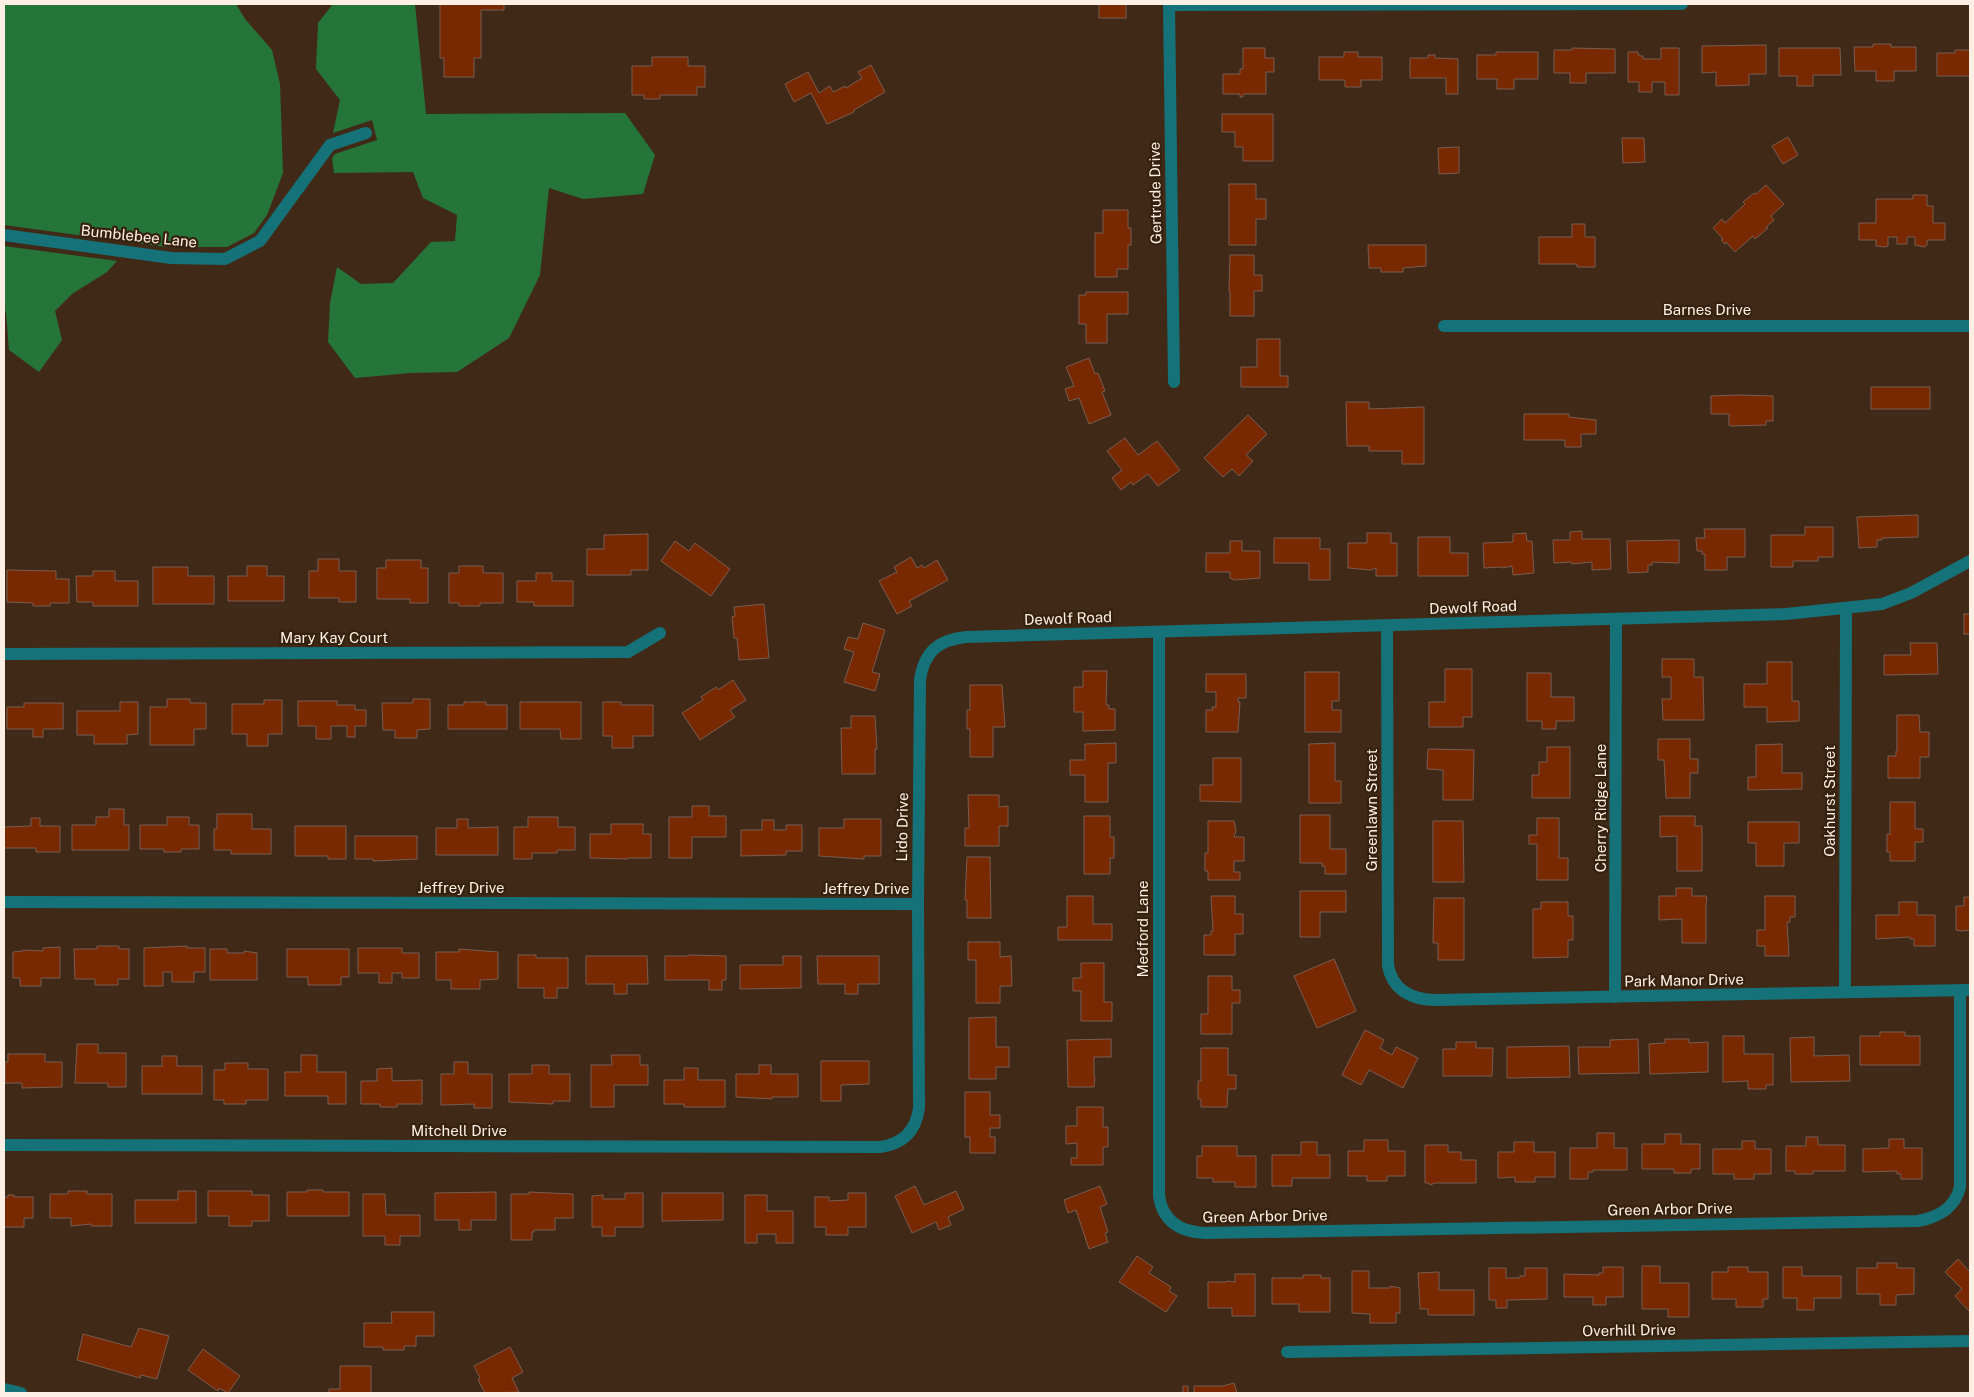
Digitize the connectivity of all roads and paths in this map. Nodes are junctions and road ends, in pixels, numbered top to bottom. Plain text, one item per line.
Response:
1 (1169, 4) edge
2 (1422, 4) edge
3 (1682, 4) edge
4 (366, 133) dead end
5 (4, 236) edge
6 (1444, 326) dead end
7 (1970, 326) edge
8 (1174, 382) dead end
9 (1970, 561) edge
10 (1846, 609) junction
11 (1616, 620) junction
12 (1387, 626) junction
13 (1158, 632) junction
14 (660, 634) dead end
15 (966, 637) joint
16 (4, 654) edge
17 (4, 902) edge
18 (918, 904) junction
19 (1965, 990) edge
20 (1401, 991) joint
21 (1845, 992) junction
22 (1615, 997) junction
23 (910, 1133) joint
24 (4, 1145) edge
25 (1170, 1222) joint
26 (1970, 1341) edge
27 (1287, 1352) dead end
28 (4, 1389) edge
29 (21, 1393) edge

1 - 2 street
1 - 8 street, Gertrude Drive
2 - 3 street
4 - 5 street, Bumblebee Lane
6 - 7 street, Barnes Drive
9 - 10 street, Dewolf Road
10 - 11 street, Dewolf Road
10 - 21 street, Oakhurst Street
11 - 12 street, Dewolf Road
11 - 22 street, Cherry Ridge Lane
12 - 13 street, Dewolf Road
12 - 20 street, Greenlawn Street
13 - 15 street, Dewolf Road
13 - 25 street, Medford Lane
14 - 16 street, Mary Kay Court
15 - 18 street, Lido Drive
17 - 18 street, Jeffrey Drive
18 - 23 street, Lido Drive
19 - 21 street, Park Manor Drive
19 - 25 street, Green Arbor Drive
20 - 22 street, Park Manor Drive
21 - 22 street, Park Manor Drive
23 - 24 street, Mitchell Drive
26 - 27 street, Overhill Drive
28 - 29 street

